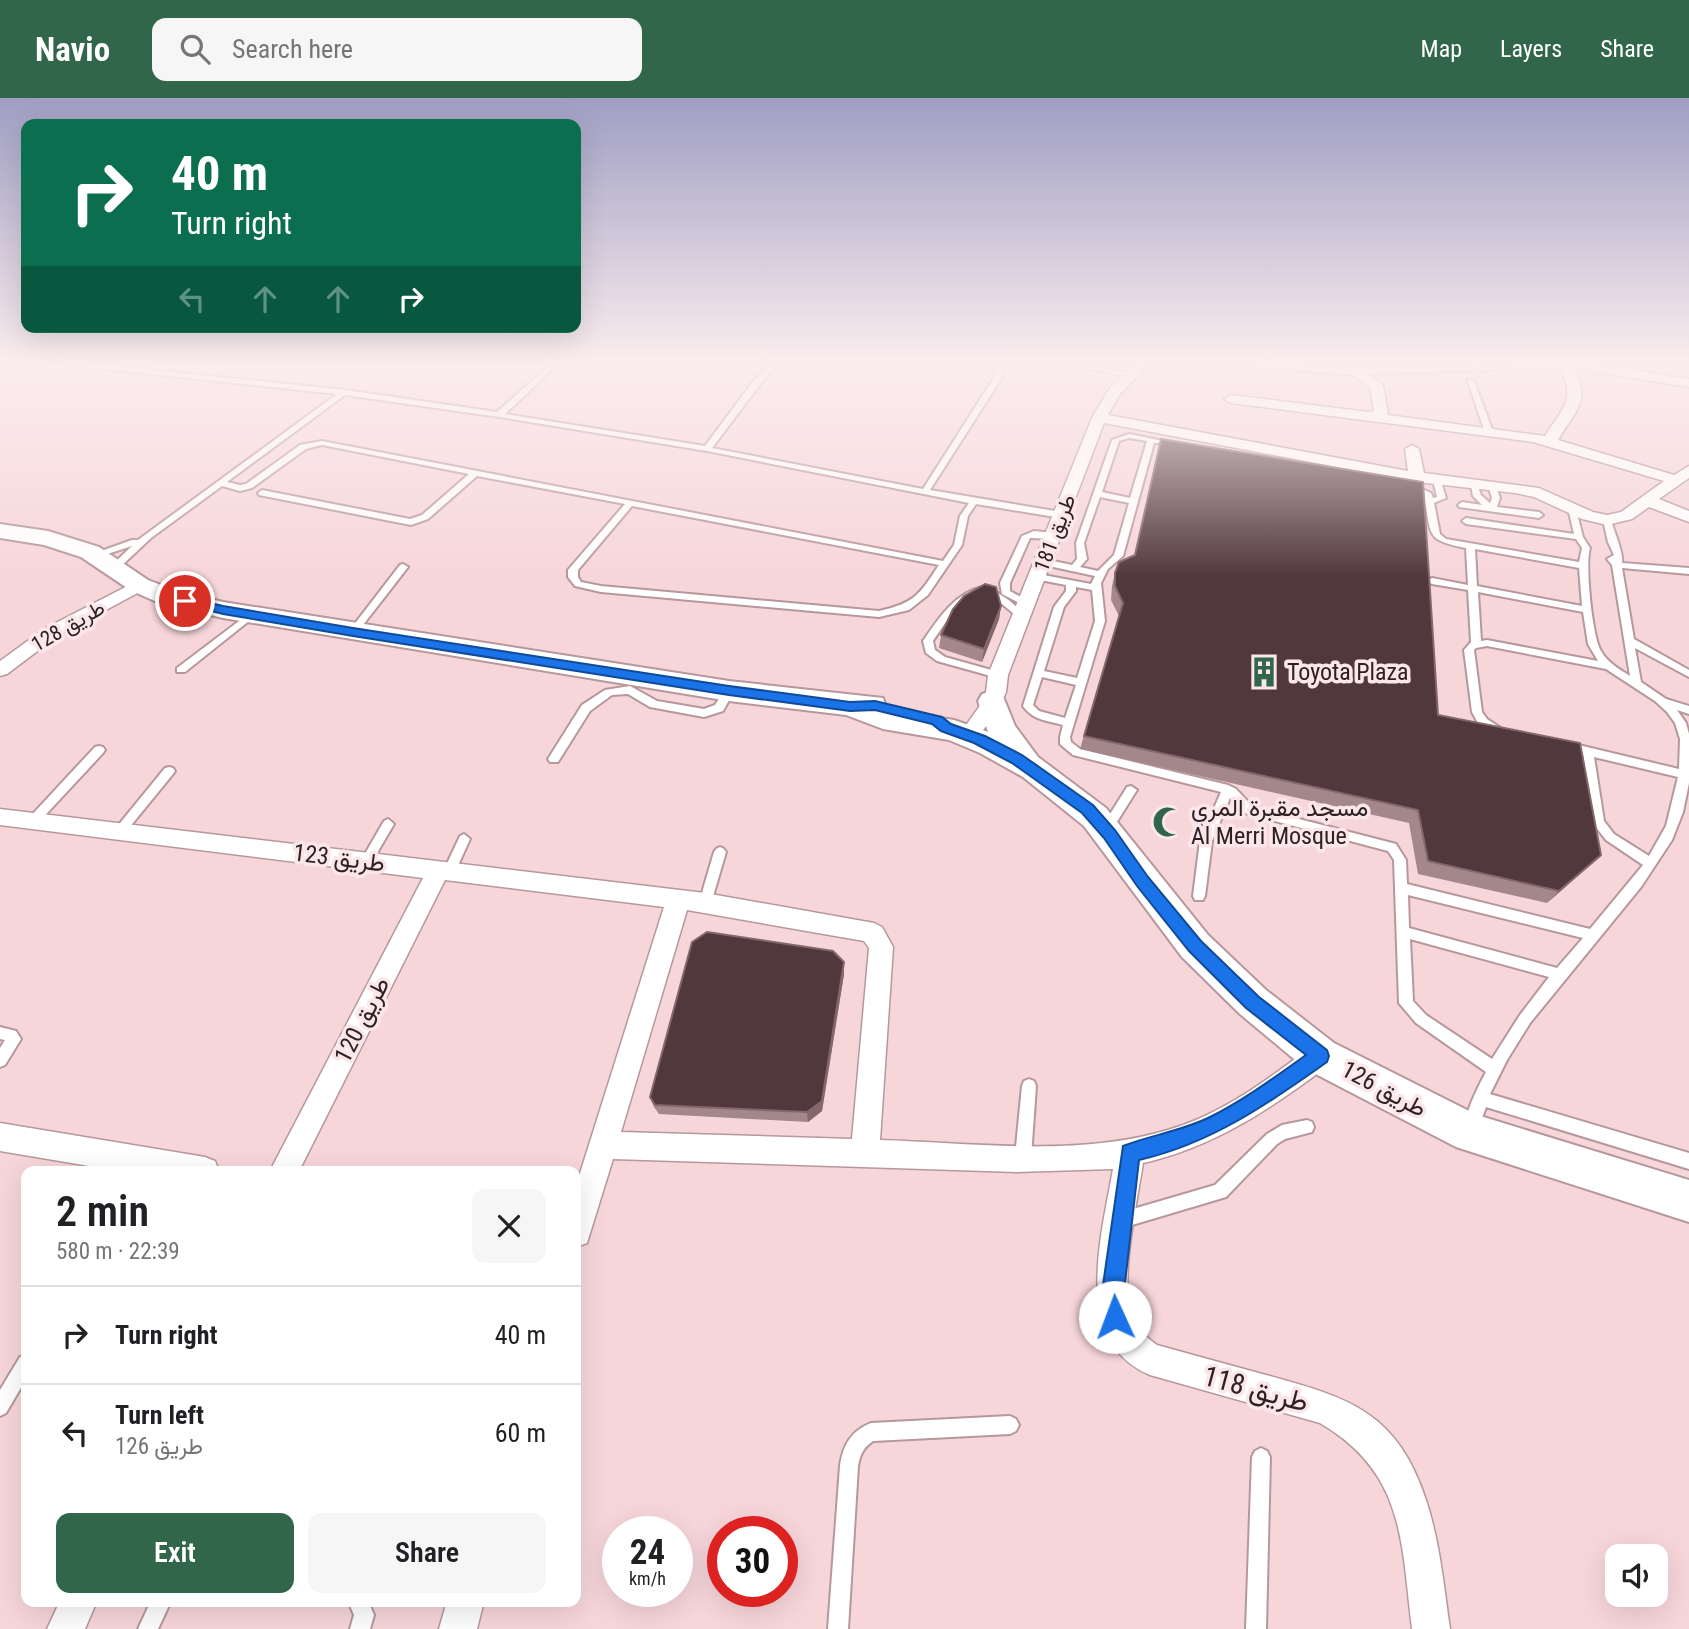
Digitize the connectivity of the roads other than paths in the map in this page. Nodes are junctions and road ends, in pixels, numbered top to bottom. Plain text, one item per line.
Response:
1 (289, 434) edge
2 (618, 434) edge
3 (718, 434) edge
4 (962, 434) edge
5 (1093, 434) edge
6 (1171, 434) edge
7 (1506, 434) edge
8 (1554, 434) edge
9 (284, 438) junction
10 (1151, 440) junction
11 (1550, 441) junction
12 (314, 443) junction
13 (1173, 444) edge
14 (707, 449) junction
15 (1412, 449) dead end
16 (476, 472) junction
17 (1682, 476) edge
18 (1437, 480) junction
19 (1410, 481) junction
20 (220, 483) junction
21 (1473, 483) junction
22 (1492, 485) junction
23 (925, 492) junction
24 (262, 493) dead end
25 (1097, 494) junction
26 (1133, 500) junction
27 (1647, 500) junction
28 (974, 501) junction
29 (1430, 501) junction
30 (631, 502) junction
31 (1462, 505) dead end
32 (1572, 508) junction
33 (1492, 509) junction
34 (1539, 515) dead end
35 (1689, 517) edge
36 (1607, 520) junction
37 (1466, 521) dead end
38 (1058, 525) junction
39 (1498, 526) junction
40 (0, 531) edge
41 (148, 536) junction
42 (1579, 537) junction
43 (1470, 548) junction
44 (105, 561) junction
45 (1583, 562) junction
46 (946, 564) junction
47 (1617, 565) junction
48 (403, 567) dead end
49 (1074, 569) junction
50 (1041, 570) junction
51 (1689, 571) edge
52 (1100, 573) junction
53 (1432, 581) edge
54 (1071, 583) junction
55 (139, 585) junction
56 (1095, 588) junction
57 (1473, 589) junction
58 (1025, 610) junction
59 (1590, 610) junction
60 (251, 615) junction
61 (353, 632) junction
62 (1629, 640) junction
63 (1476, 643) junction
64 (1611, 667) junction
65 (0, 670) edge
66 (181, 670) dead end
67 (1039, 673) junction
68 (1689, 674) edge
69 (1636, 682) junction
70 (1082, 683) junction
71 (729, 691) junction
72 (1661, 701) junction
73 (1689, 710) edge
74 (964, 713) junction
75 (1683, 722) edge
76 (1070, 723) junction
77 (1515, 734) edge
78 (1552, 743) edge
79 (99, 750) dead end
80 (1588, 751) junction
81 (554, 759) dead end
82 (169, 771) dead end
83 (1684, 774) junction
84 (1131, 790) dead end
85 (1228, 790) junction
86 (0, 817) edge
87 (33, 821) junction
88 (388, 824) dead end
89 (1107, 830) junction
90 (120, 831) junction
91 (464, 839) dead end
92 (720, 852) dead end
93 (366, 862) junction
94 (1650, 863) junction
95 (444, 871) junction
96 (1401, 888) junction
97 (1199, 897) dead end
98 (678, 900) junction
99 (705, 903) junction
100 (1402, 932) junction
101 (1593, 935) junction
102 (1562, 975) junction
103 (0, 1033) edge
104 (1320, 1056) junction
105 (0, 1060) edge
106 (1494, 1069) junction
107 (1029, 1086) dead end
108 (1480, 1098) junction
109 (1307, 1127) dead end
110 (1470, 1133) junction
111 (0, 1138) edge
112 (602, 1145) junction
113 (865, 1153) junction
114 (1130, 1153) junction
115 (1024, 1157) junction
116 (1689, 1161) edge
117 (142, 1166) edge
118 (287, 1166) edge
119 (1689, 1201) edge
120 (581, 1215) edge
121 (1122, 1220) junction
122 (21, 1372) edge
123 (0, 1408) edge
124 (1010, 1425) dead end
125 (1261, 1457) dead end
126 (76, 1607) edge
127 (158, 1607) edge
128 (361, 1607) edge
129 (464, 1607) edge
130 (66, 1629) edge
131 (148, 1629) edge
132 (360, 1629) edge
133 (458, 1629) edge
134 (838, 1629) edge
135 (1256, 1629) edge
136 (1431, 1629) edge

1 - 9 lane
2 - 14 lane
3 - 14 lane
4 - 23 lane
5 - 38 street, طريق 181
6 - 19 street
7 - 11 street
8 - 11 street
9 - 12 lane
9 - 20 lane
10 - 13 lane
10 - 25 lane
10 - 26 lane
11 - 17 street
12 - 16 lane
12 - 20 lane
14 - 23 lane
15 - 19 street
16 - 24 lane
16 - 30 lane
17 - 27 street
18 - 19 street
18 - 21 street
18 - 29 lane
19 - 29 lane
20 - 41 lane
21 - 22 street
21 - 33 lane
22 - 32 street
22 - 33 lane
23 - 28 lane
25 - 26 lane
25 - 49 lane
26 - 52 lane
27 - 35 street
27 - 36 street
28 - 38 lane
28 - 46 lane
29 - 43 lane
30 - 46 lane
30 - 46 lane
31 - 33 lane
32 - 36 street
32 - 42 lane
33 - 34 lane
33 - 39 lane
36 - 47 lane
37 - 39 lane
38 - 50 street, طريق 181
38 - 58 lane
39 - 42 lane
40 - 44 street, طريق 126
41 - 44 lane
41 - 44 lane
42 - 45 lane
43 - 45 lane
43 - 57 lane
44 - 55 street, طريق 126
45 - 59 lane
47 - 51 lane
47 - 62 lane
48 - 61 lane
49 - 50 lane
49 - 52 lane
50 - 54 lane
50 - 58 street, طريق 181
52 - 56 lane
53 - 57 lane
54 - 56 lane
54 - 67 lane
55 - 60 street, طريق 126
55 - 65 street, طريق 128
56 - 70 lane
57 - 59 lane
57 - 63 lane
58 - 74 street, طريق 181
58 - 74 lane
59 - 64 lane
60 - 61 street, طريق 126
60 - 66 lane
61 - 71 street, طريق 126
62 - 68 lane
62 - 69 lane
63 - 64 lane
63 - 77 lane
64 - 69 lane
67 - 70 lane
67 - 76 lane
69 - 72 lane
70 - 76 lane
71 - 74 street, طريق 126
71 - 81 lane
72 - 73 lane
72 - 75 lane
74 - 89 street, طريق 126
75 - 83 lane
76 - 85 lane
78 - 80 lane
79 - 87 lane
80 - 83 lane
80 - 94 lane
82 - 90 lane
83 - 94 lane
84 - 89 lane
85 - 96 lane
85 - 97 lane
86 - 87 street, طريق 123
87 - 90 street, طريق 123
88 - 93 lane
89 - 104 street, طريق 126
90 - 93 street, طريق 123
91 - 95 lane
92 - 99 lane
93 - 95 street, طريق 123
94 - 101 lane
95 - 98 street, طريق 123
95 - 118 street, طريق 120
96 - 100 lane
96 - 101 lane
98 - 99 street, طريق 123
98 - 112 street
99 - 113 street, طريق 123
100 - 102 lane
100 - 106 lane
101 - 102 lane
102 - 106 lane
103 - 105 lane
104 - 110 street, طريق 126
104 - 114 street
106 - 108 lane
107 - 115 lane
108 - 110 lane
108 - 116 lane
109 - 121 lane
110 - 119 street, طريق 126
111 - 117 street
112 - 113 street
112 - 120 street
113 - 115 street
114 - 115 street
114 - 121 street, طريق 118
121 - 136 street, طريق 118
122 - 123 lane
124 - 134 lane
125 - 135 lane
126 - 130 street
127 - 131 lane
128 - 132 lane
129 - 133 street

